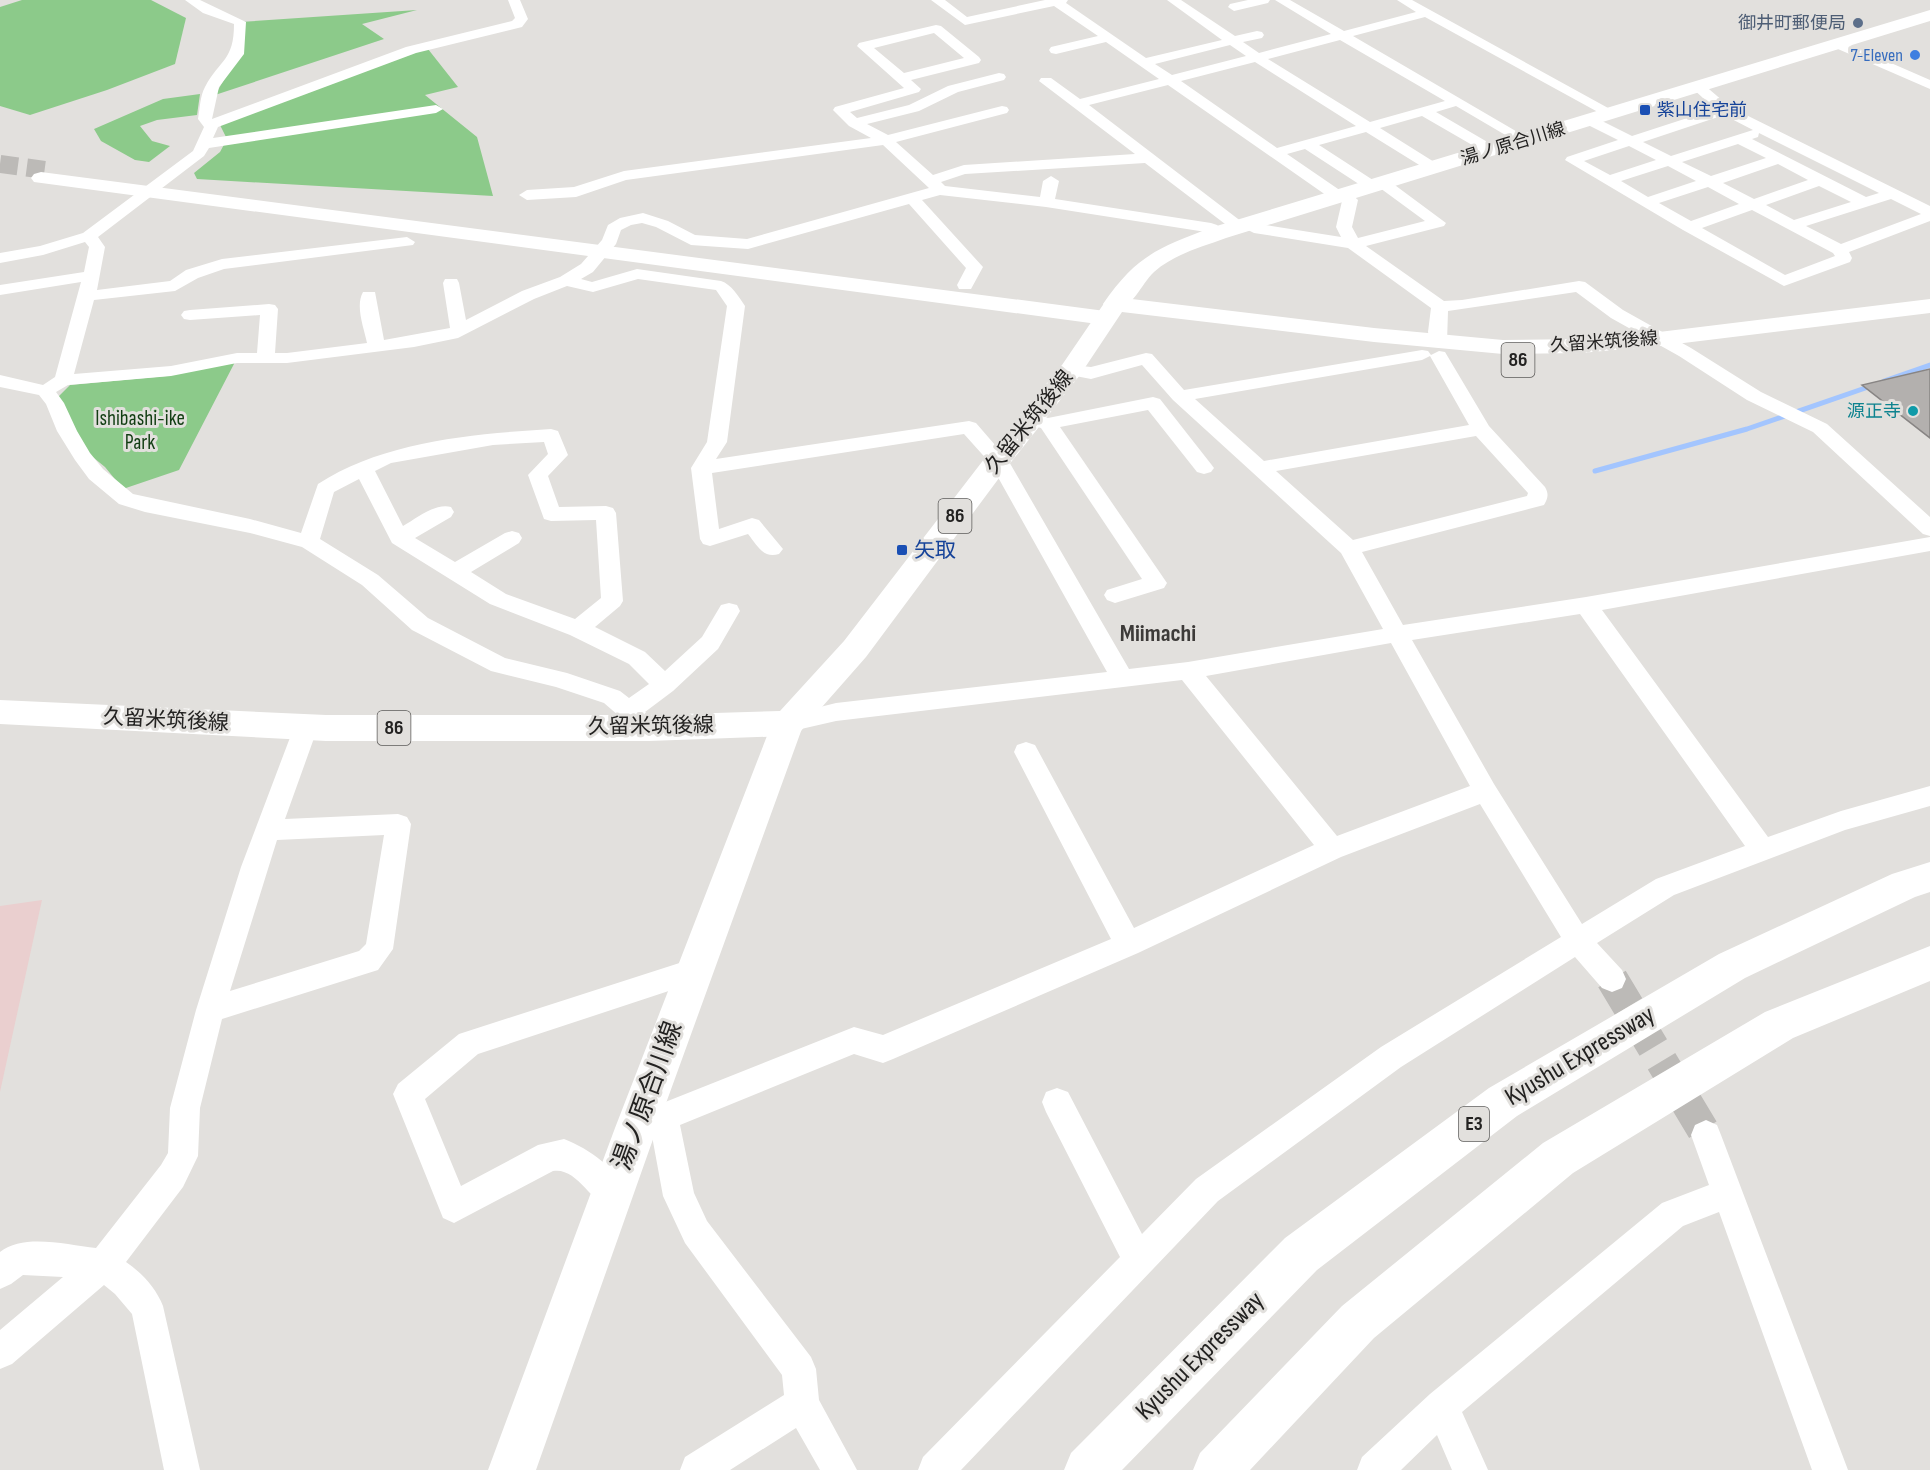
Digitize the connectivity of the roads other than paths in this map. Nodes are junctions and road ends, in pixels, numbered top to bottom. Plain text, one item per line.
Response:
1 (191, 0) edge
2 (514, 0) edge
3 (937, 0) edge
4 (1057, 0) edge
5 (1173, 0) edge
6 (1264, 0) edge
7 (1281, 0) edge
8 (1403, 0) edge
9 (1234, 7) dead end
10 (1297, 9) junction
11 (1428, 13) junction
12 (1074, 14) junction
13 (1279, 14) dead end
14 (1930, 15) edge
15 (1052, 19) dead end
16 (1233, 24) dead end
17 (1215, 28) junction
18 (1257, 34) dead end
19 (1342, 35) junction
20 (1108, 38) junction
21 (1234, 41) junction
22 (1836, 43) junction
23 (1056, 50) dead end
24 (1256, 57) junction
25 (1145, 62) junction
26 (999, 77) dead end
27 (901, 78) junction
28 (1172, 80) junction
29 (1046, 81) dead end
30 (1930, 85) edge
31 (1698, 87) junction
32 (1456, 102) junction
33 (1078, 104) junction
34 (436, 109) dead end
35 (1002, 110) dead end
36 (1725, 110) junction
37 (1424, 111) junction
38 (1612, 114) junction
39 (1591, 121) junction
40 (854, 123) junction
41 (212, 124) junction
42 (1368, 127) junction
43 (1766, 130) junction
44 (1740, 139) junction
45 (886, 140) junction
46 (1524, 140) junction
47 (1632, 141) junction
48 (205, 144) junction
49 (1309, 145) junction
50 (1491, 150) junction
51 (1275, 153) junction
52 (1148, 158) junction
53 (1779, 159) junction
54 (1670, 161) junction
55 (1434, 168) junction
56 (47, 175) tunnel mouth
57 (1610, 180) junction
58 (1821, 180) junction
59 (1051, 181) dead end
60 (1710, 182) junction
61 (1378, 185) junction
62 (934, 186) junction
63 (152, 188) junction
64 (1892, 193) junction
65 (527, 195) dead end
66 (1342, 196) junction
67 (912, 198) junction
68 (1046, 202) junction
69 (1648, 202) junction
70 (1865, 203) junction
71 (1753, 204) junction
72 (1930, 214) edge
73 (1244, 225) junction
74 (1793, 225) junction
75 (1689, 226) junction
76 (1218, 232) junction
77 (89, 236) junction
78 (407, 242) dead end
79 (1353, 244) junction
80 (606, 246) junction
81 (1840, 250) junction
82 (0, 258) edge
83 (90, 276) junction
84 (566, 280) junction
85 (451, 283) dead end
86 (965, 285) junction
87 (0, 290) edge
88 (87, 296) junction
89 (369, 297) dead end
90 (1440, 306) junction
91 (1930, 306) edge
92 (1110, 310) junction
93 (190, 315) dead end
94 (1930, 320) edge
95 (459, 331) junction
96 (1659, 339) junction
97 (377, 347) junction
98 (1433, 351) junction
99 (1685, 352) junction
100 (266, 358) junction
101 (1071, 370) junction
102 (63, 380) junction
103 (0, 381) edge
104 (45, 391) junction
105 (1180, 396) junction
106 (1039, 422) junction
107 (1481, 429) junction
108 (998, 460) junction
109 (363, 468) junction
110 (701, 468) junction
111 (1204, 468) dead end
112 (1260, 468) junction
113 (444, 512) dead end
114 (1930, 529) edge
115 (399, 538) junction
116 (512, 538) dead end
117 (309, 542) junction
118 (1930, 544) edge
119 (1349, 548) junction
120 (772, 549) dead end
121 (454, 572) junction
122 (1115, 595) dead end
123 (1586, 605) junction
124 (729, 611) dead end
125 (578, 630) junction
126 (1398, 634) junction
127 (1188, 671) junction
128 (1123, 679) junction
129 (665, 685) junction
130 (0, 712) edge
131 (639, 719) junction
132 (788, 723) junction
133 (306, 727) junction
134 (1026, 752) dead end
135 (1485, 791) junction
136 (1930, 796) edge
137 (269, 830) junction
138 (1332, 849) junction
139 (1763, 850) junction
140 (1930, 877) edge
141 (1577, 940) junction
142 (1128, 944) junction
143 (1930, 963) edge
144 (695, 970) junction
145 (1612, 979) tunnel mouth
146 (210, 1010) junction
147 (1057, 1102) dead end
148 (650, 1123) junction
149 (1706, 1135) tunnel mouth
150 (1729, 1193) junction
151 (612, 1195) junction
152 (1139, 1260) junction
153 (103, 1265) junction
154 (0, 1273) edge
155 (0, 1352) edge
156 (802, 1404) junction
157 (1442, 1406) junction
158 (182, 1470) edge
159 (512, 1470) edge
160 (698, 1470) edge
161 (839, 1470) edge
162 (936, 1470) edge
163 (1088, 1470) edge
164 (1217, 1470) edge
165 (1375, 1470) edge
166 (1470, 1470) edge
167 (1830, 1470) edge

1 - 41 street
2 - 41 street
3 - 4 street
4 - 12 street
5 - 17 street
6 - 9 street
7 - 10 street
8 - 11 street
10 - 13 street
10 - 19 street
11 - 19 street
11 - 38 street
12 - 15 street
12 - 20 street
14 - 22 main road, 湯ノ原合川線
16 - 17 street
17 - 21 street
18 - 21 street
19 - 24 street
19 - 32 street
20 - 23 street
20 - 25 street
21 - 24 street
21 - 25 street
22 - 30 street
22 - 31 main road, 湯ノ原合川線
24 - 28 street
24 - 42 street
25 - 28 street
26 - 40 street
27 - 27 street
27 - 40 street
28 - 33 street
28 - 51 street
29 - 33 street
31 - 36 street
31 - 38 main road, 湯ノ原合川線
32 - 37 street
32 - 46 street
33 - 52 street
34 - 48 street
35 - 45 street
36 - 43 street
36 - 47 street
37 - 42 street
37 - 50 street
38 - 39 main road, 湯ノ原合川線
39 - 46 main road, 湯ノ原合川線
39 - 47 street
40 - 45 street
41 - 48 street
42 - 49 street
42 - 55 street
43 - 44 street
43 - 64 street
44 - 53 street
44 - 54 street
45 - 62 street
45 - 65 street
46 - 50 main road, 湯ノ原合川線
47 - 54 street
47 - 57 street
48 - 63 street
49 - 51 street
49 - 61 street
50 - 55 main road, 湯ノ原合川線
51 - 66 street
52 - 62 street
52 - 73 street
53 - 58 street
53 - 60 street
54 - 57 street
54 - 60 street
55 - 61 main road, 湯ノ原合川線
56 - 63 street
57 - 69 street
58 - 70 street
58 - 71 street
59 - 68 street
60 - 69 street
60 - 71 street
61 - 66 main road, 湯ノ原合川線
61 - 79 street
62 - 67 street
62 - 68 street
63 - 77 street
63 - 80 street
64 - 70 street
64 - 72 street
66 - 73 main road, 湯ノ原合川線
66 - 79 street
67 - 80 street
67 - 86 street
68 - 76 street
69 - 75 street
70 - 74 street
71 - 74 street
71 - 75 street
72 - 81 street
73 - 76 main road, 湯ノ原合川線
73 - 79 street
74 - 81 street
75 - 81 street
76 - 92 main road, 湯ノ原合川線
77 - 82 street
77 - 83 street
78 - 88 street
79 - 90 street
80 - 84 street
80 - 86 street
80 - 92 street
83 - 87 street
83 - 88 street
84 - 95 street
84 - 110 street
85 - 95 street
86 - 92 street
88 - 102 street
89 - 97 street
90 - 96 street
90 - 98 street
91 - 96 main road, 久留米筑後線 / 86
92 - 98 main road, 久留米筑後線 / 86
92 - 101 main road, 久留米筑後線 / 86
93 - 100 street
94 - 99 main road, 久留米筑後線 / 86
95 - 97 street
96 - 98 main road, 久留米筑後線 / 86
96 - 99 street
97 - 100 street
98 - 99 main road, 久留米筑後線 / 86
98 - 105 street
98 - 107 street
99 - 114 street
100 - 102 street
101 - 105 street
101 - 106 main road, 久留米筑後線 / 86
102 - 104 street
103 - 104 street
104 - 117 street
105 - 112 street
106 - 108 main road, 久留米筑後線 / 86
106 - 111 street
106 - 122 street
107 - 112 street
107 - 119 street
108 - 110 street
108 - 128 street
108 - 132 main road, 久留米筑後線 / 86
109 - 115 street
109 - 117 street
109 - 125 street
110 - 120 street
112 - 119 street
113 - 115 street
115 - 121 street
116 - 121 street
117 - 131 street
118 - 123 street
119 - 126 street
121 - 125 street
123 - 126 street
123 - 139 street
124 - 129 street
125 - 129 street
126 - 127 street
126 - 135 street
127 - 128 street
127 - 138 street
128 - 132 street
129 - 131 street
130 - 133 main road, 久留米筑後線 / 86
131 - 132 main road, 久留米筑後線 / 86
131 - 133 main road, 久留米筑後線 / 86
132 - 144 main road, 湯ノ原合川線
133 - 137 street
134 - 142 street
135 - 138 street
135 - 141 street
136 - 139 street
137 - 146 street
137 - 146 street
138 - 142 street
139 - 141 street
140 - 163 main road, Kyushu Expressway / E3
141 - 145 street
141 - 152 street
142 - 148 street
143 - 164 main road
144 - 148 main road, 湯ノ原合川線
144 - 151 street
146 - 153 street
147 - 152 street
148 - 151 main road, 湯ノ原合川線
148 - 156 street
149 - 150 street
150 - 157 street
150 - 167 street
151 - 159 main road, 湯ノ原合川線
152 - 162 street
153 - 154 street
153 - 155 street
153 - 158 street
156 - 160 street
156 - 161 street
157 - 165 street
157 - 166 street

